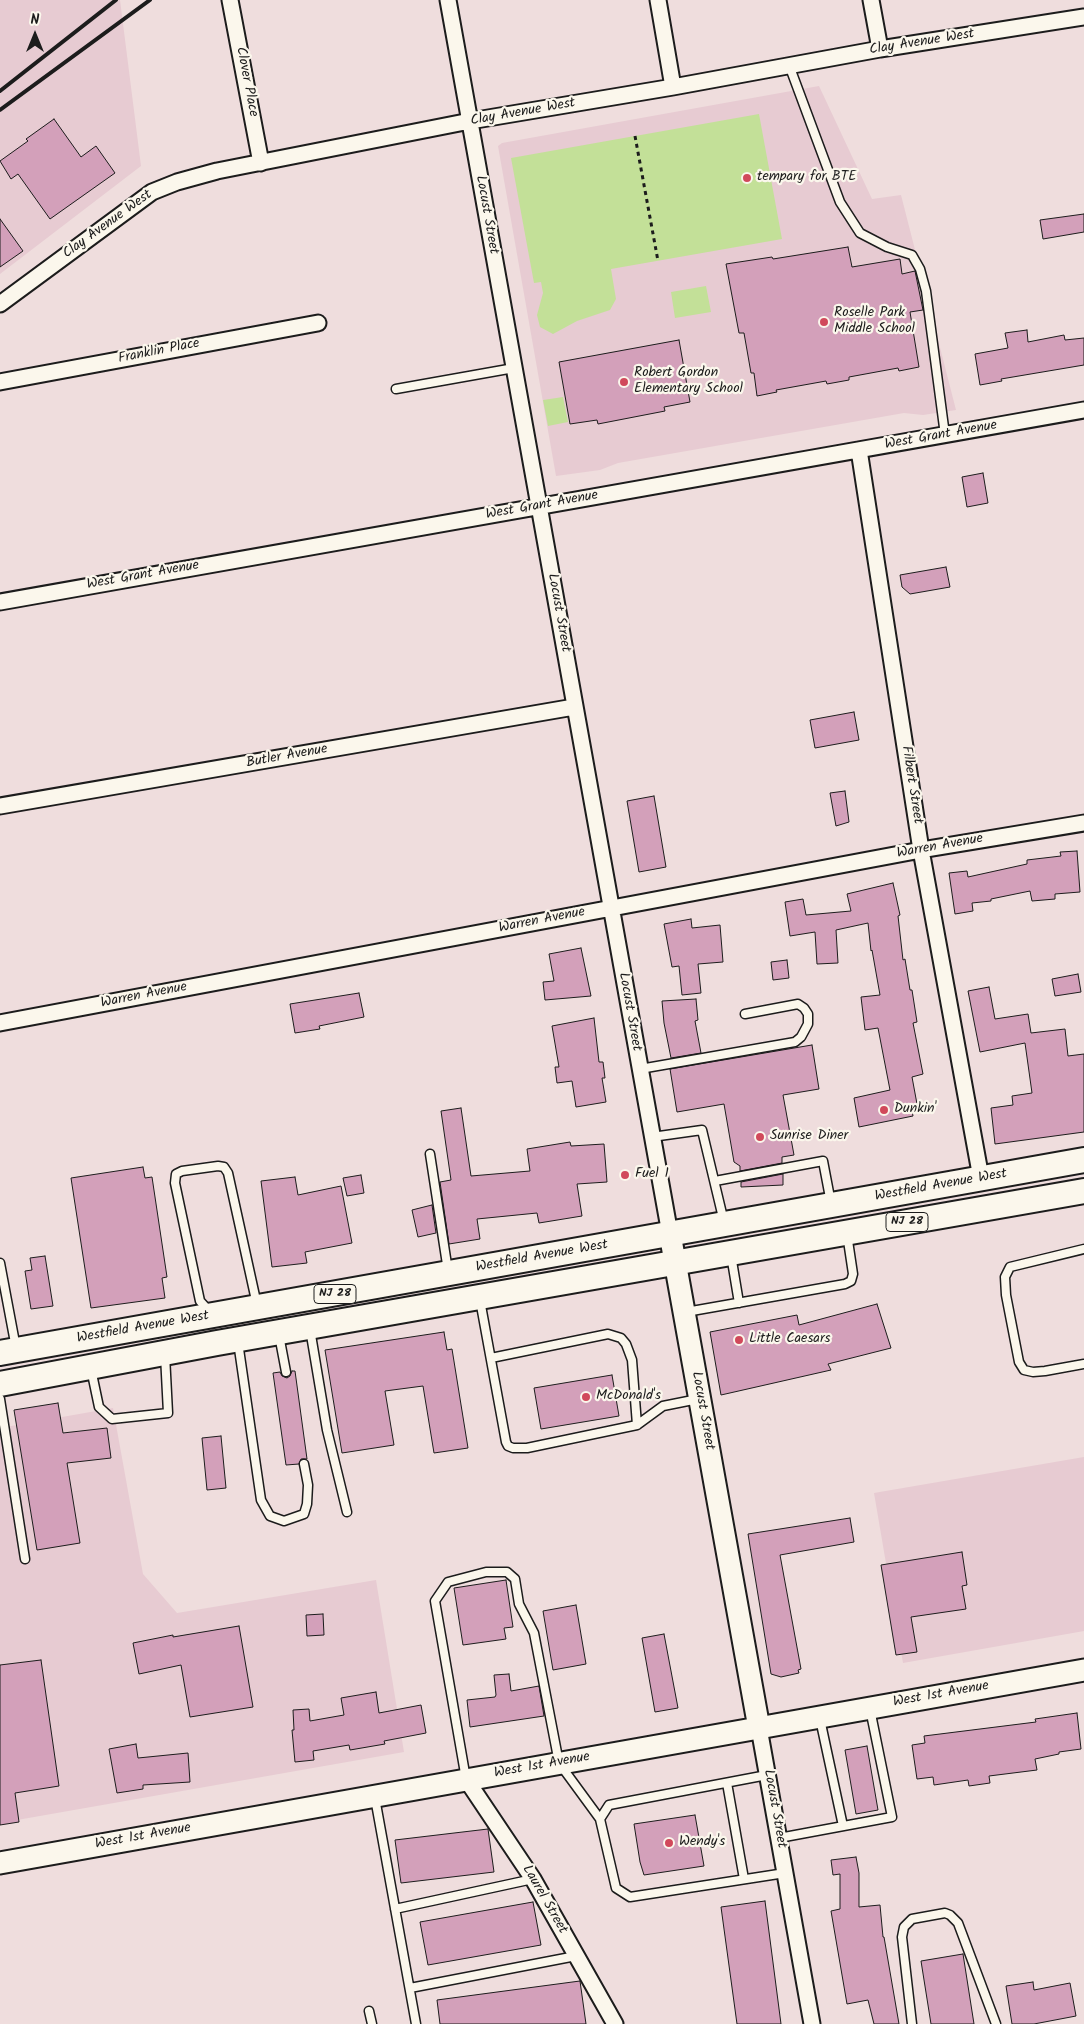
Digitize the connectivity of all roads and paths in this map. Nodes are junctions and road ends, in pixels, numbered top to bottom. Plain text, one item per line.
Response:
1 (230, 0) edge
2 (448, 0) edge
3 (658, 0) edge
4 (872, 0) edge
5 (1084, 17) edge
6 (880, 49) junction
7 (789, 66) junction
8 (673, 87) junction
9 (470, 122) junction
10 (635, 136) dead end
11 (261, 163) junction
12 (658, 261) dead end
13 (0, 304) edge
14 (318, 323) dead end
15 (514, 368) junction
16 (0, 382) edge
17 (396, 389) dead end
18 (1084, 410) edge
19 (945, 435) junction
20 (859, 450) junction
21 (539, 506) junction
22 (0, 602) edge
23 (574, 708) junction
24 (0, 806) edge
25 (1084, 823) edge
26 (921, 850) junction
27 (610, 908) junction
28 (745, 1014) dead end
29 (0, 1023) edge
30 (640, 1069) junction
31 (652, 1137) junction
32 (430, 1154) dead end
33 (1084, 1160) edge
34 (981, 1178) junction
35 (715, 1181) junction
36 (1084, 1191) edge
37 (831, 1205) junction
38 (724, 1224) junction
39 (846, 1233) junction
40 (670, 1234) junction
41 (1084, 1249) edge
42 (731, 1254) junction
43 (0, 1263) edge
44 (675, 1264) junction
45 (448, 1273) junction
46 (480, 1298) junction
47 (739, 1303) junction
48 (257, 1308) junction
49 (684, 1312) junction
50 (213, 1316) junction
51 (309, 1327) junction
52 (278, 1333) junction
53 (227, 1342) junction
54 (8, 1352) edge
55 (165, 1353) junction
56 (491, 1358) junction
57 (1084, 1364) edge
58 (90, 1367) junction
59 (286, 1372) dead end
60 (0, 1384) edge
61 (700, 1398) junction
62 (0, 1399) edge
63 (637, 1425) junction
64 (304, 1464) dead end
65 (347, 1512) dead end
66 (25, 1559) dead end
67 (1084, 1670) edge
68 (869, 1708) junction
69 (820, 1717) junction
70 (759, 1728) junction
71 (559, 1763) junction
72 (767, 1774) junction
73 (466, 1780) junction
74 (727, 1782) junction
75 (374, 1796) junction
76 (600, 1819) junction
77 (843, 1826) junction
78 (779, 1838) junction
79 (0, 1863) edge
80 (785, 1873) junction
81 (533, 1879) junction
82 (744, 1880) junction
83 (395, 1908) junction
84 (576, 1956) junction
85 (410, 1988) junction
86 (369, 2011) dead end
87 (372, 2024) edge
88 (416, 2024) edge
89 (615, 2024) edge
90 (812, 2024) edge
91 (912, 2024) edge
92 (996, 2024) edge

1 - 11 street, Clover Place
2 - 9 street, Locust Street
3 - 8 street
4 - 6 street
5 - 6 street, Clay Avenue West
6 - 7 street, Clay Avenue West
7 - 8 street, Clay Avenue West
7 - 19 lane
8 - 9 street, Clay Avenue West
9 - 11 street, Clay Avenue West
9 - 15 street, Locust Street
10 - 12 path
11 - 13 street, Clay Avenue West
14 - 16 street, Franklin Place
15 - 17 lane
15 - 21 street, Locust Street
18 - 19 street, West Grant Avenue
19 - 20 street, West Grant Avenue
20 - 21 street, West Grant Avenue
20 - 26 street, Filbert Street
21 - 22 street, West Grant Avenue
21 - 23 street, Locust Street
23 - 24 street, Butler Avenue
23 - 27 street, Locust Street
25 - 26 street, Warren Avenue
26 - 27 street, Warren Avenue
26 - 34 street, Filbert Street
27 - 29 street, Warren Avenue
27 - 30 street, Locust Street
28 - 30 lane
30 - 31 street, Locust Street
31 - 35 lane
31 - 40 street, Locust Street
32 - 45 lane
33 - 34 main road, Westfield Avenue West / NJ 28
34 - 37 main road, Westfield Avenue West / NJ 28
35 - 37 lane
35 - 38 lane
36 - 39 main road, Westfield Avenue West / NJ 28
37 - 38 main road, Westfield Avenue West / NJ 28
38 - 40 main road, Westfield Avenue West / NJ 28
39 - 42 main road, Westfield Avenue West / NJ 28
39 - 47 lane
40 - 44 street, Locust Street
40 - 45 main road, Westfield Avenue West / NJ 28
41 - 57 lane
42 - 44 main road, Westfield Avenue West / NJ 28
42 - 47 lane
43 - 54 lane
44 - 46 main road, Westfield Avenue West / NJ 28
44 - 49 street, Locust Street
45 - 48 main road, Westfield Avenue West / NJ 28
46 - 51 main road, Westfield Avenue West / NJ 28
46 - 56 lane
47 - 49 lane
48 - 50 main road, Westfield Avenue West / NJ 28
48 - 50 lane
49 - 61 street, Locust Street
50 - 53 main road
50 - 54 main road, Westfield Avenue West / NJ 28
51 - 52 main road, Westfield Avenue West / NJ 28
51 - 65 lane
52 - 53 main road, Westfield Avenue West / NJ 28
52 - 59 lane
53 - 55 main road, Westfield Avenue West / NJ 28
53 - 64 lane
55 - 58 main road, Westfield Avenue West / NJ 28
55 - 58 lane
56 - 63 lane
56 - 63 lane
58 - 60 main road, Westfield Avenue West / NJ 28
61 - 63 lane
61 - 70 street, Locust Street
62 - 66 lane
67 - 68 street, West 1st Avenue
68 - 69 street, West 1st Avenue
68 - 77 lane
69 - 70 street, West 1st Avenue
69 - 77 lane
70 - 71 street, West 1st Avenue
70 - 72 street, Locust Street
71 - 73 street, West 1st Avenue
71 - 73 lane
71 - 76 lane
72 - 74 lane
72 - 78 street, Locust Street
73 - 75 street, West 1st Avenue
73 - 81 street, Laurel Street
74 - 76 lane
74 - 82 lane
75 - 79 street, West 1st Avenue
75 - 83 lane
76 - 82 lane
77 - 78 lane
78 - 80 street, Locust Street
80 - 82 lane
80 - 90 street, Locust Street
81 - 83 lane
81 - 84 street, Laurel Street
83 - 85 lane
84 - 85 lane
84 - 89 street, Laurel Street
85 - 88 lane
86 - 87 lane
91 - 92 lane

